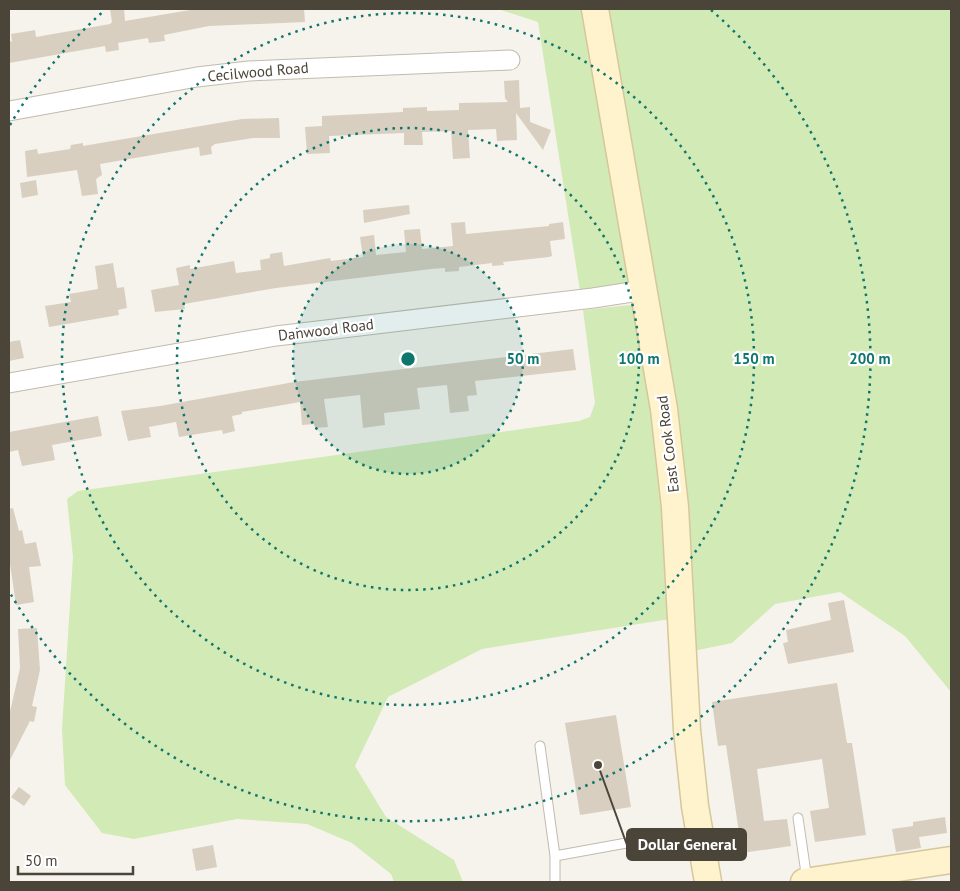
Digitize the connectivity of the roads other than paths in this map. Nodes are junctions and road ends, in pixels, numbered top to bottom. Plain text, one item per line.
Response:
1 (595, 9) edge
2 (510, 60) dead end
3 (9, 111) edge
4 (645, 290) junction
5 (9, 383) edge
6 (540, 746) dead end
7 (798, 818) dead end
8 (643, 840) dead end
9 (555, 856) junction
10 (951, 860) edge
11 (555, 882) edge
12 (708, 882) edge
13 (811, 882) edge

1 - 4 main road, East Cook Road
2 - 3 street, Cecilwood Road
4 - 5 street, Danwood Road
4 - 12 main road, East Cook Road
6 - 9 lane
7 - 13 lane
8 - 9 lane
9 - 11 lane
10 - 13 main road

